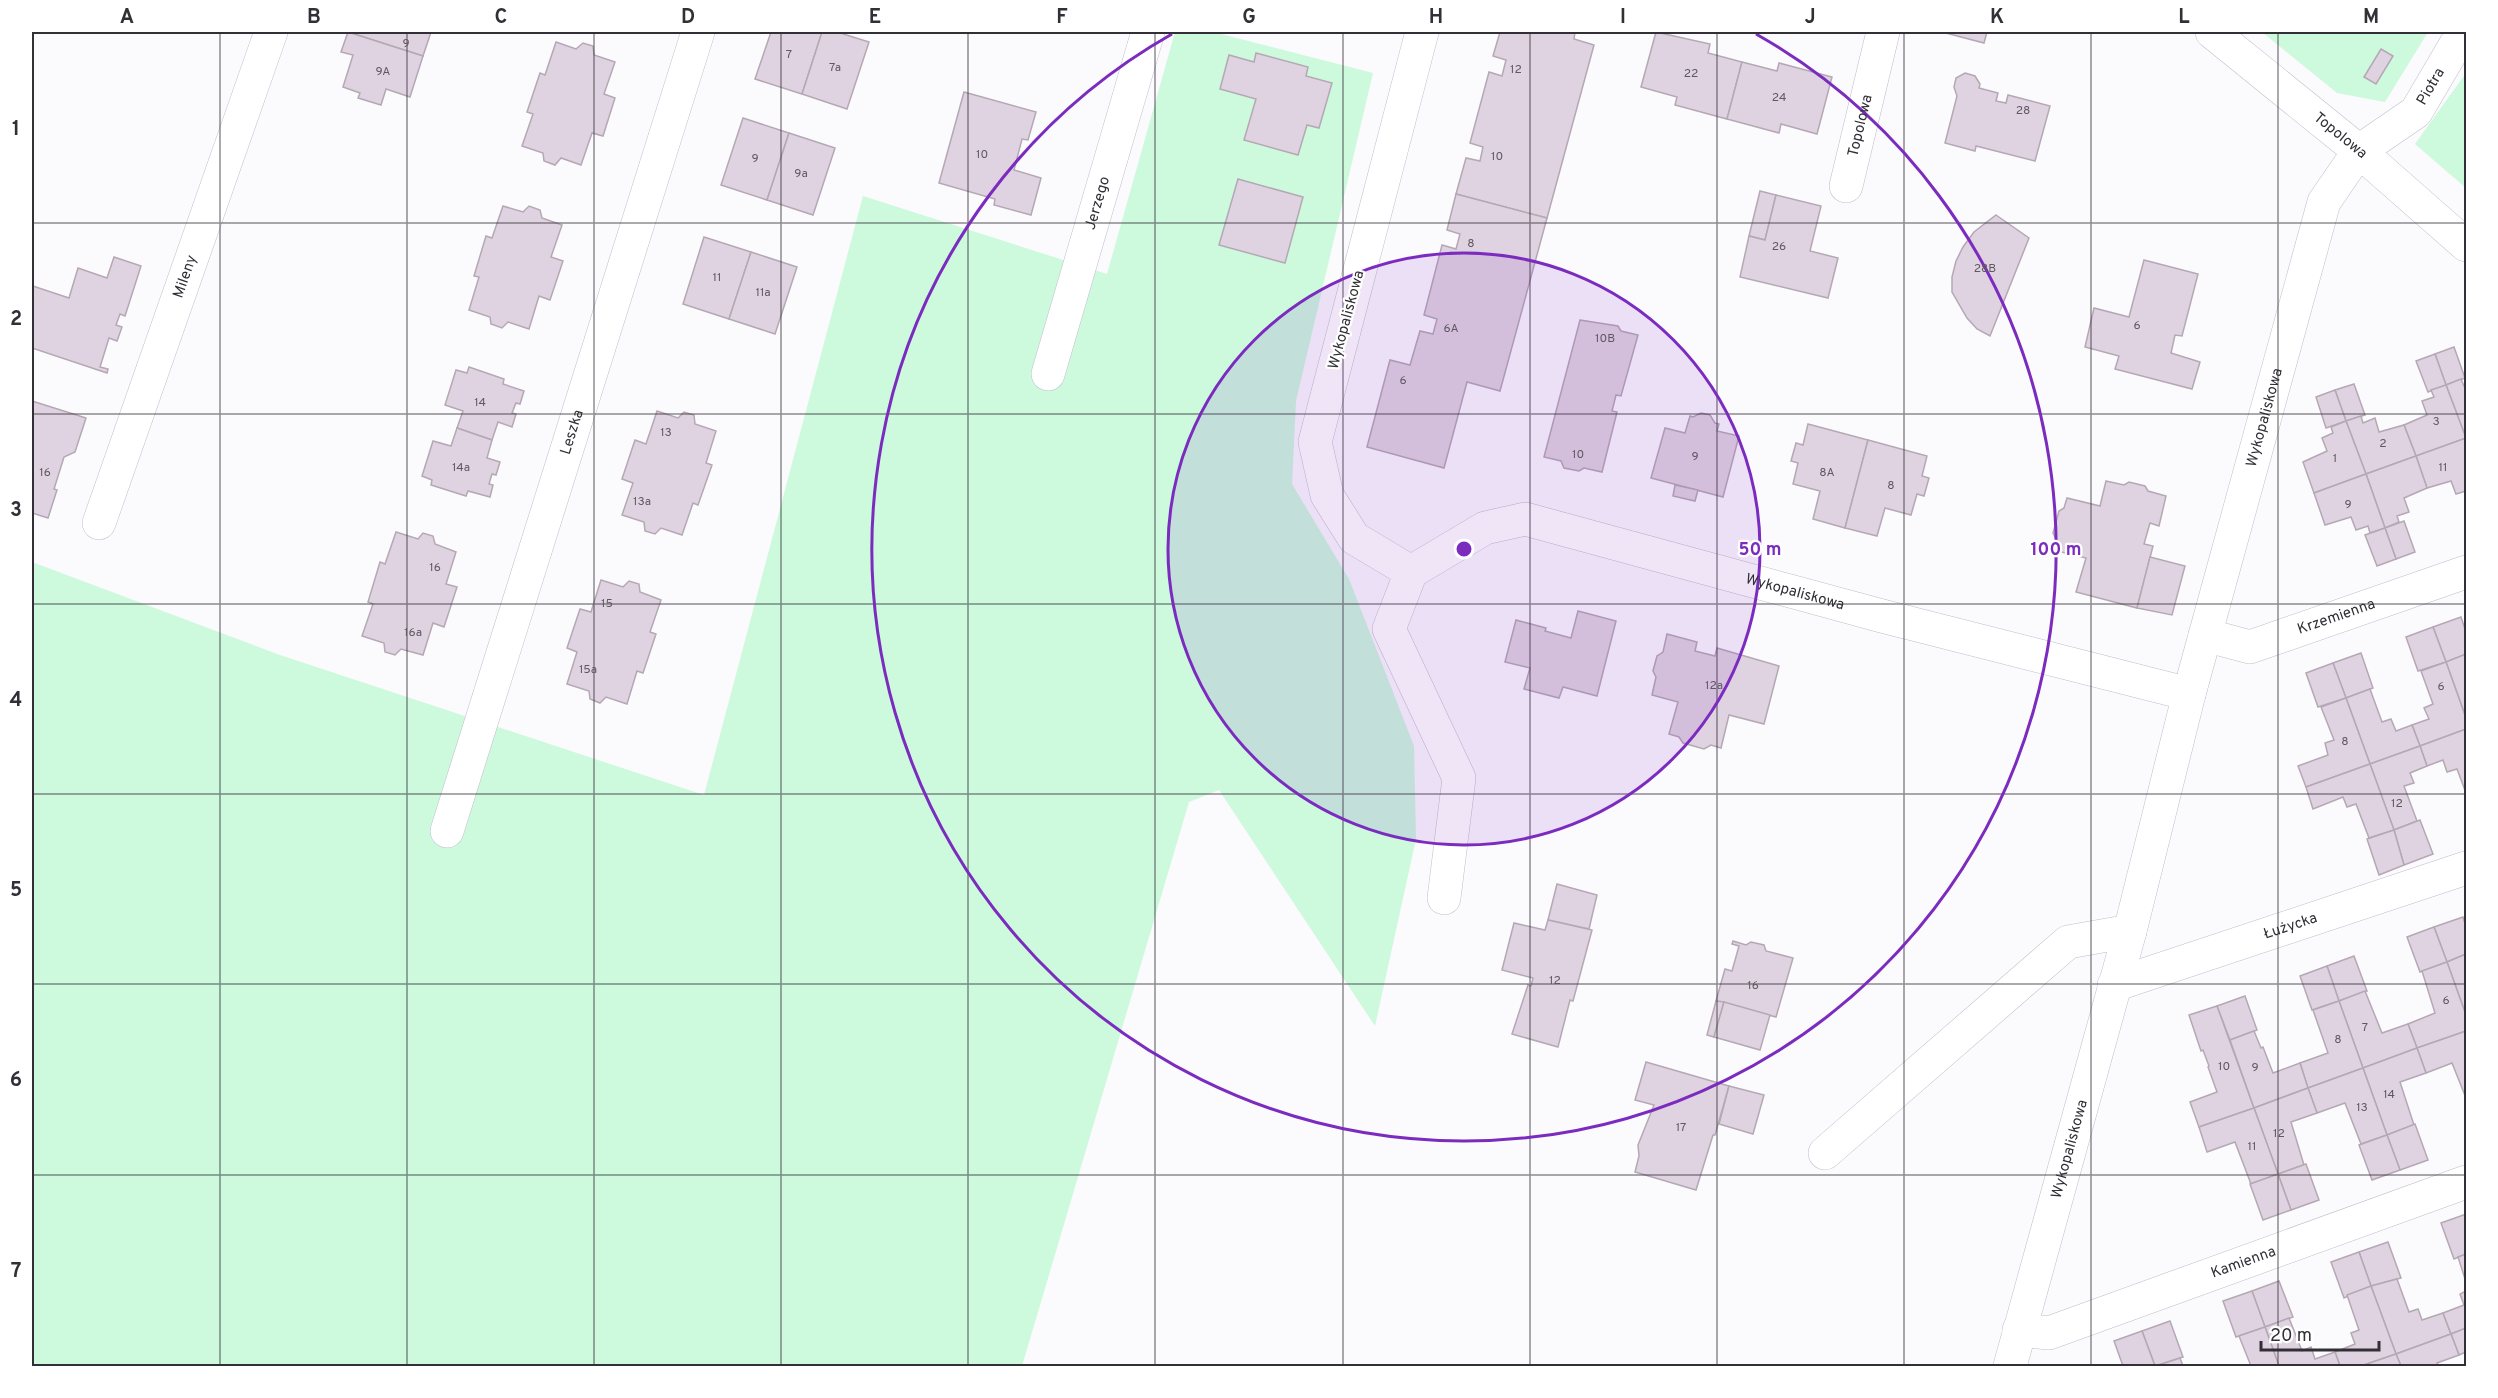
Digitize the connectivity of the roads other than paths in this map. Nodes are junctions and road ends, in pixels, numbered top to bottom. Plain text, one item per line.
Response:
1 (271, 32) edge
2 (698, 32) edge
3 (1148, 32) edge
4 (1422, 32) edge
5 (1883, 32) edge
6 (2212, 32) edge
7 (2463, 32) edge
8 (2360, 151) junction
9 (1846, 186) dead end
10 (2466, 245) edge
11 (1048, 374) dead end
12 (99, 523) dead end
13 (1411, 572) junction
14 (2466, 573) edge
15 (2205, 634) junction
16 (2189, 694) junction
17 (447, 831) dead end
18 (2466, 868) edge
19 (1444, 898) dead end
20 (2130, 931) junction
21 (2114, 985) junction
22 (1825, 1153) dead end
23 (2466, 1182) edge
24 (2019, 1330) junction
25 (2010, 1366) edge

1 - 12 street, Mileny
2 - 17 street, Leszka
3 - 11 street, Jerzego
4 - 13 street, Wykopaliskowa
5 - 9 street, Topolowa
6 - 8 street, Topolowa
7 - 8 street, Piotra
8 - 10 street, Topolowa
8 - 15 street, Wykopaliskowa
13 - 16 street, Wykopaliskowa
13 - 19 street
14 - 15 street, Krzemienna
15 - 16 street, Wykopaliskowa
16 - 20 street, Wykopaliskowa
18 - 21 street, Łużycka
20 - 21 street, Wykopaliskowa
20 - 22 street
21 - 24 street, Wykopaliskowa
23 - 24 street, Kamienna
24 - 25 street, Wykopaliskowa

